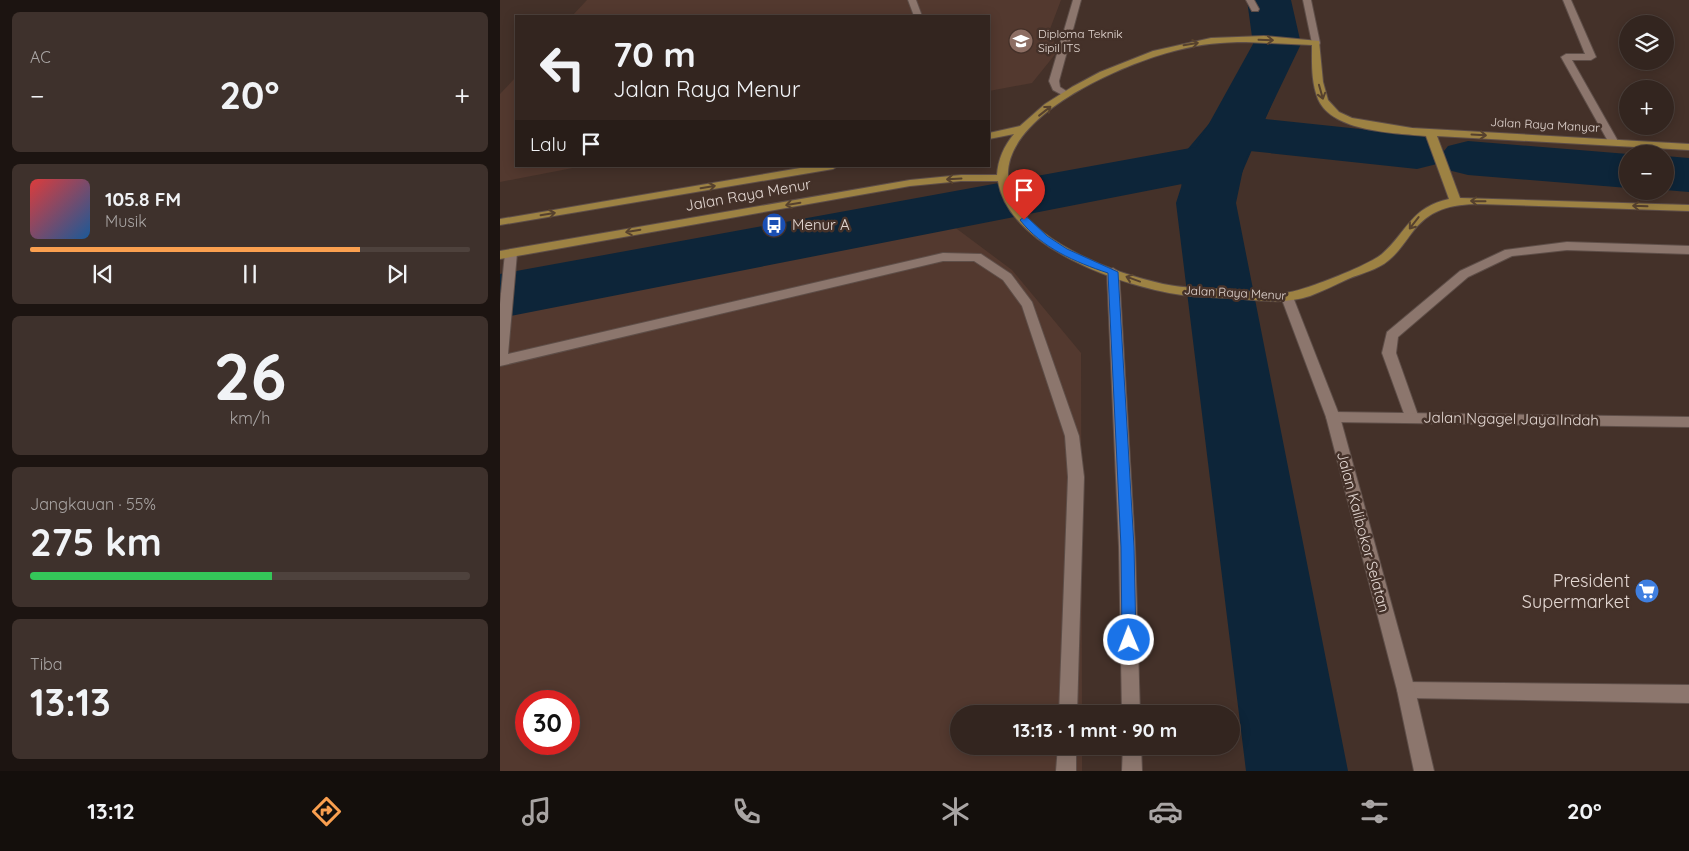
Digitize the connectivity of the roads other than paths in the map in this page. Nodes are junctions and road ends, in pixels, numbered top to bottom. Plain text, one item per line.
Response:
1 (912, 0) edge
2 (1077, 0) edge
3 (1250, 0) edge
4 (1307, 0) edge
5 (1567, 0) edge
6 (1255, 9) dead end
7 (918, 15) edge
8 (1316, 43) junction
9 (1066, 94) junction
10 (1021, 130) junction
11 (1430, 132) junction
12 (990, 136) edge
13 (1614, 142) junction
14 (1689, 147) edge
15 (812, 168) edge
16 (1002, 178) junction
17 (1455, 200) junction
18 (1689, 208) edge
19 (500, 222) edge
20 (1689, 250) edge
21 (505, 254) edge
22 (1113, 272) junction
23 (1279, 297) junction
24 (500, 361) edge
25 (1333, 417) junction
26 (1412, 418) junction
27 (1689, 422) edge
28 (1406, 690) junction
29 (1689, 694) edge
30 (1068, 705) edge
31 (1131, 705) edge
32 (1067, 755) edge
33 (1132, 755) edge
34 (1066, 771) edge
35 (1132, 771) edge
36 (1424, 771) edge

1 - 7 street
2 - 9 street
3 - 6 street
4 - 8 street
5 - 13 street
9 -> 8 main road, Jalan Raya Menur
8 -> 11 main road
10 -> 9 main road, Jalan Raya Menur
10 - 12 main road, Jalan Raya Menur
10 - 16 main road, Jalan Raya Menur
11 -> 13 main road, Jalan Raya Manyar
11 - 17 main road
13 - 14 main road, Jalan Raya Manyar
19 -> 15 main road, Jalan Raya Menur
16 -> 21 main road, Jalan Raya Menur
16 - 22 main road, Jalan Raya Menur
18 -> 17 main road
17 -> 23 main road, Jalan Raya Menur
20 - 26 street
21 - 24 street
23 -> 22 main road, Jalan Raya Menur
22 - 31 street
23 - 25 street, Jalan Kalibokor Selatan
24 - 30 street
25 - 26 street, Jalan Ngagel Jaya Indah
25 - 28 street, Jalan Kalibokor Selatan
26 - 27 street, Jalan Ngagel Jaya Indah
28 - 29 street
28 - 36 street, Jalan Kalibokor Selatan
32 - 34 street
33 - 35 street

